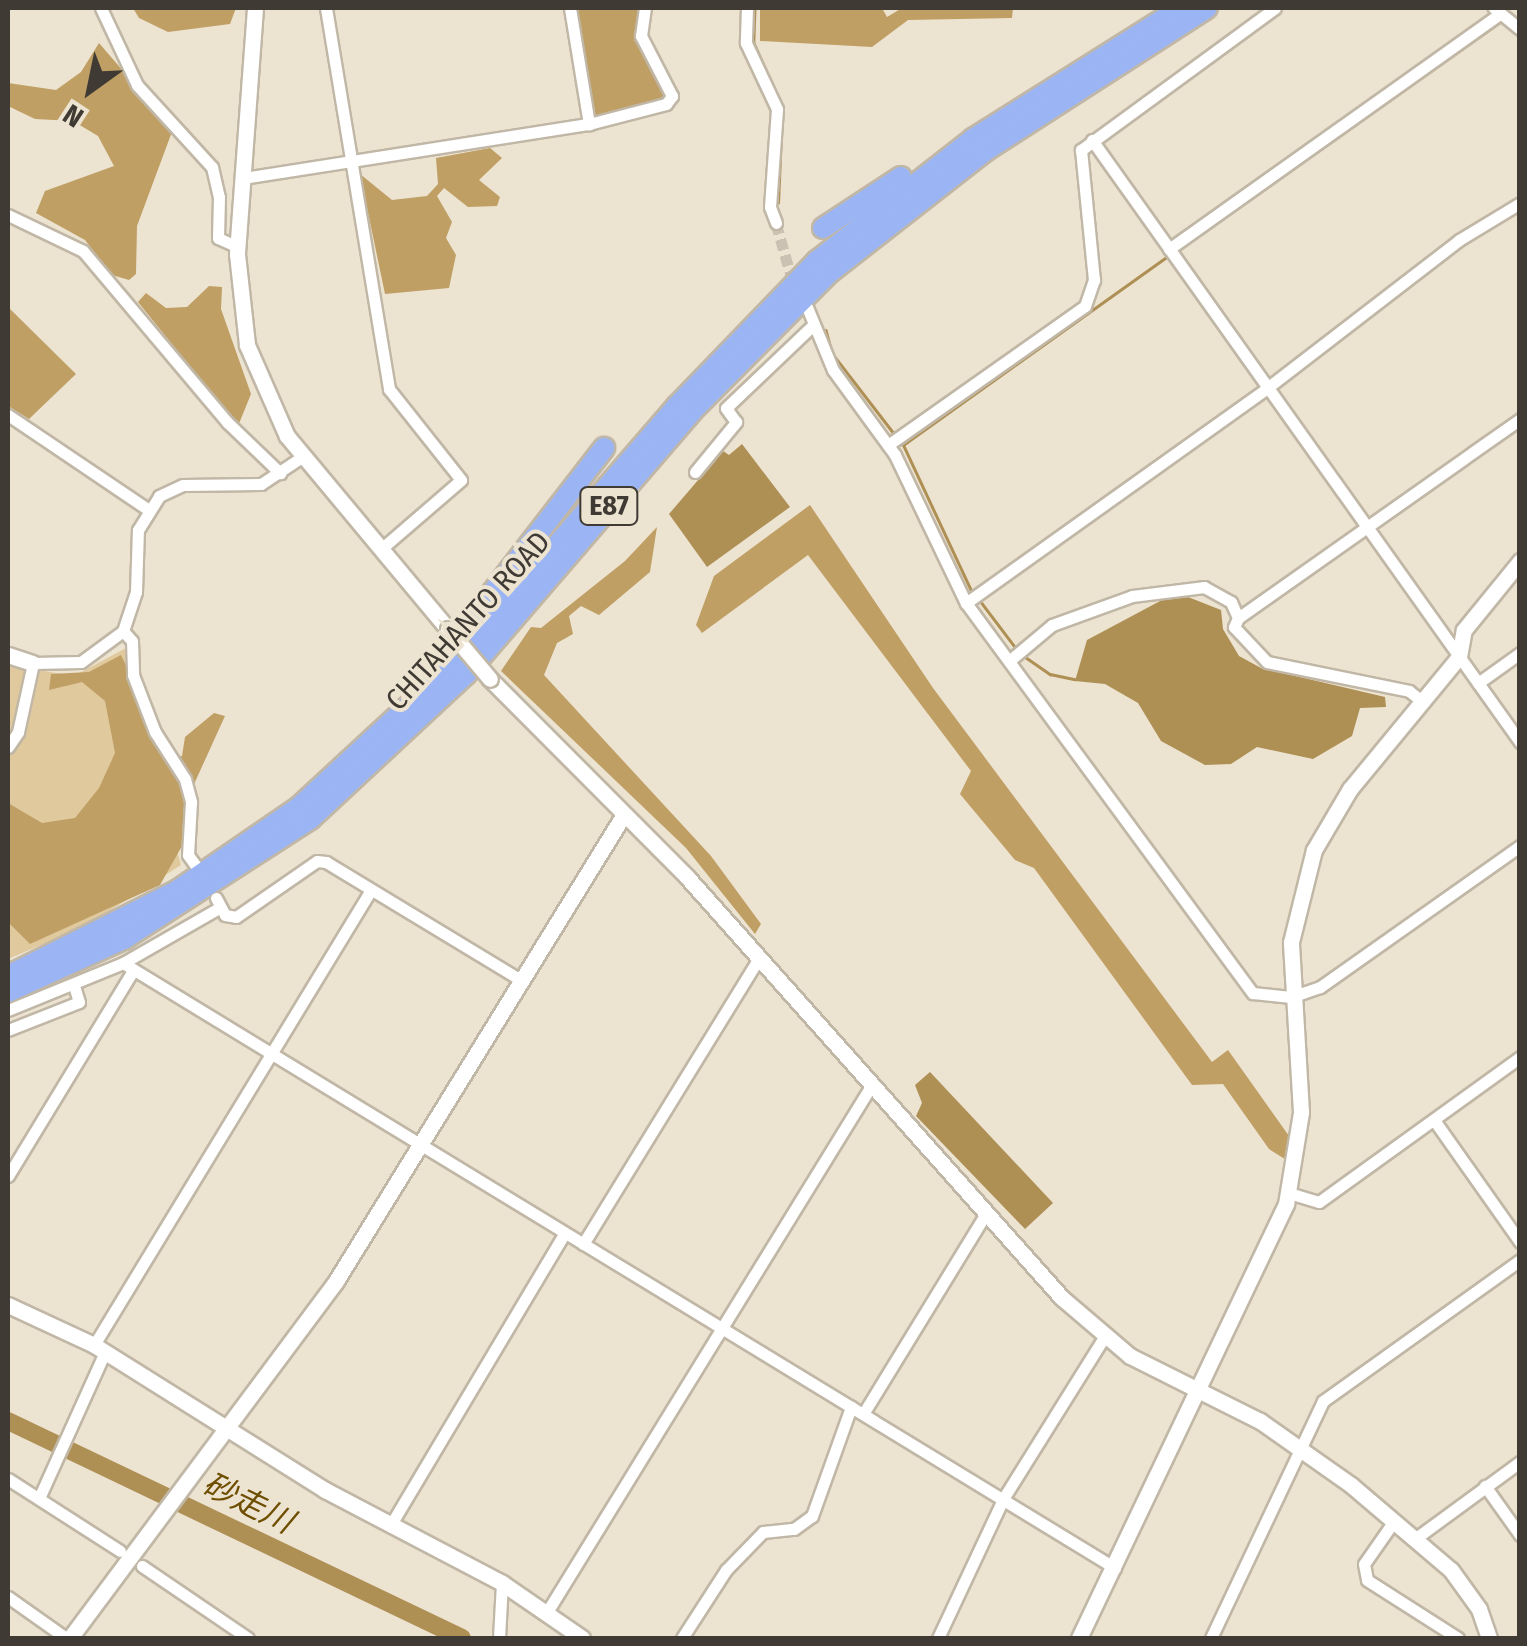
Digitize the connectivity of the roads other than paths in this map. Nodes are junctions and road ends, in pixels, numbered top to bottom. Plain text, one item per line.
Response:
1 (101, 8) edge
2 (255, 8) edge
3 (326, 8) edge
4 (570, 8) edge
5 (645, 8) edge
6 (747, 8) edge
7 (1181, 8) edge
8 (1208, 8) edge
9 (1276, 8) edge
10 (1497, 11) edge
11 (1520, 28) edge
12 (1028, 103) junction
13 (589, 124) junction
14 (1092, 140) junction
15 (351, 162) junction
16 (242, 178) junction
17 (1520, 203) edge
18 (8, 215) edge
19 (776, 223) tunnel mouth
20 (824, 228) dead end
21 (238, 246) junction
22 (1170, 248) junction
23 (806, 307) dead end
24 (810, 327) junction
25 (1267, 388) junction
26 (8, 415) edge
27 (1520, 418) edge
28 (888, 444) junction
29 (604, 448) dead end
30 (302, 457) junction
31 (695, 472) dead end
32 (280, 473) junction
33 (146, 508) junction
34 (1367, 527) junction
35 (380, 550) junction
36 (1520, 561) edge
37 (966, 603) junction
38 (1238, 618) junction
39 (123, 631) junction
40 (8, 654) edge
41 (1520, 654) edge
42 (1459, 657) junction
43 (1009, 660) junction
44 (33, 664) junction
45 (1478, 683) junction
46 (1422, 701) junction
47 (1520, 742) edge
48 (8, 747) edge
49 (328, 782) junction
50 (623, 816) junction
51 (1520, 846) edge
52 (198, 869) dead end
53 (371, 890) junction
54 (758, 960) junction
55 (128, 968) junction
56 (8, 976) edge
57 (521, 980) junction
58 (74, 986) junction
59 (8, 992) edge
60 (1291, 996) junction
61 (8, 1010) edge
62 (8, 1030) edge
63 (271, 1056) junction
64 (1520, 1057) edge
65 (872, 1086) junction
66 (1434, 1120) junction
67 (420, 1146) junction
68 (8, 1176) edge
69 (1289, 1193) junction
70 (986, 1213) junction
71 (565, 1233) junction
72 (1520, 1242) edge
73 (583, 1244) junction
74 (1520, 1260) edge
75 (8, 1305) edge
76 (722, 1330) junction
77 (1105, 1336) junction
78 (99, 1349) junction
79 (1200, 1391) junction
80 (851, 1407) junction
81 (863, 1414) junction
82 (226, 1430) junction
83 (1300, 1447) junction
84 (1520, 1462) edge
85 (8, 1480) edge
86 (1485, 1486) junction
87 (40, 1496) junction
88 (1004, 1499) junction
89 (1394, 1521) junction
90 (390, 1526) junction
91 (1520, 1535) edge
92 (1416, 1538) junction
93 (120, 1550) dead end
94 (142, 1566) dead end
95 (1115, 1568) junction
96 (502, 1583) junction
97 (8, 1597) edge
98 (548, 1612) junction
99 (1440, 1634) edge
100 (68, 1638) edge
101 (248, 1638) edge
102 (499, 1638) edge
103 (582, 1638) edge
104 (682, 1638) edge
105 (938, 1638) edge
106 (1079, 1638) edge
107 (1211, 1638) edge
108 (1458, 1638) edge
109 (1489, 1638) edge

1 - 21 street
2 - 16 street
3 - 15 street
4 - 13 street
5 - 13 street
6 - 19 street
7 - 12 highway, CHITAHANTO ROAD / E87
8 - 59 highway, CHITAHANTO ROAD / E87
9 - 14 street
10 - 11 street
10 - 22 street
12 - 20 highway
12 - 49 highway, CHITAHANTO ROAD / E87
13 - 15 street
14 - 22 street
14 - 28 street
15 - 16 street
15 - 35 street
16 - 21 street
17 - 25 street
18 - 32 street
21 - 30 street
22 - 25 street
23 - 24 street
24 - 28 street
24 - 31 street
25 - 34 street
25 - 37 street
26 - 33 street
27 - 34 street
28 - 37 street
29 - 49 highway
30 - 32 street
30 - 35 street
32 - 33 street
33 - 39 street
34 - 38 street
34 - 42 street
35 - 50 street, bridge
36 - 42 street
37 - 43 street
38 - 43 street
38 - 46 street
39 - 44 street
39 - 52 street
40 - 44 street
41 - 45 street
42 - 45 street
42 - 46 street
43 - 60 street
44 - 48 street
45 - 47 street
46 - 60 street
49 - 56 highway, CHITAHANTO ROAD / E87
50 - 54 street
50 - 57 street
51 - 60 street
53 - 55 street
53 - 57 street
53 - 63 street
54 - 65 street
54 - 73 street
55 - 58 street
55 - 63 street
55 - 68 street
57 - 67 street
58 - 61 street
58 - 62 street
60 - 69 street
63 - 67 street
63 - 78 street
64 - 66 street
65 - 70 street
65 - 76 street
66 - 69 street
66 - 72 street
67 - 71 street
67 - 82 street
69 - 79 street
70 - 77 street
70 - 81 street
71 - 73 street
71 - 90 street
73 - 76 street
74 - 83 street
75 - 78 street
76 - 80 street
76 - 98 street
77 - 79 street
77 - 88 street
78 - 82 street
78 - 87 street
79 - 83 street
79 - 95 street
80 - 81 street
80 - 104 street
81 - 88 street
82 - 90 street
82 - 100 street
83 - 89 street
83 - 107 street
84 - 86 street
85 - 87 street
86 - 91 street
86 - 92 street
87 - 93 street
88 - 95 street
88 - 105 street
89 - 92 street
89 - 99 street
90 - 96 street
92 - 109 street
94 - 101 street
95 - 106 street
96 - 98 street
96 - 102 street
97 - 100 street
98 - 103 street
99 - 108 street

